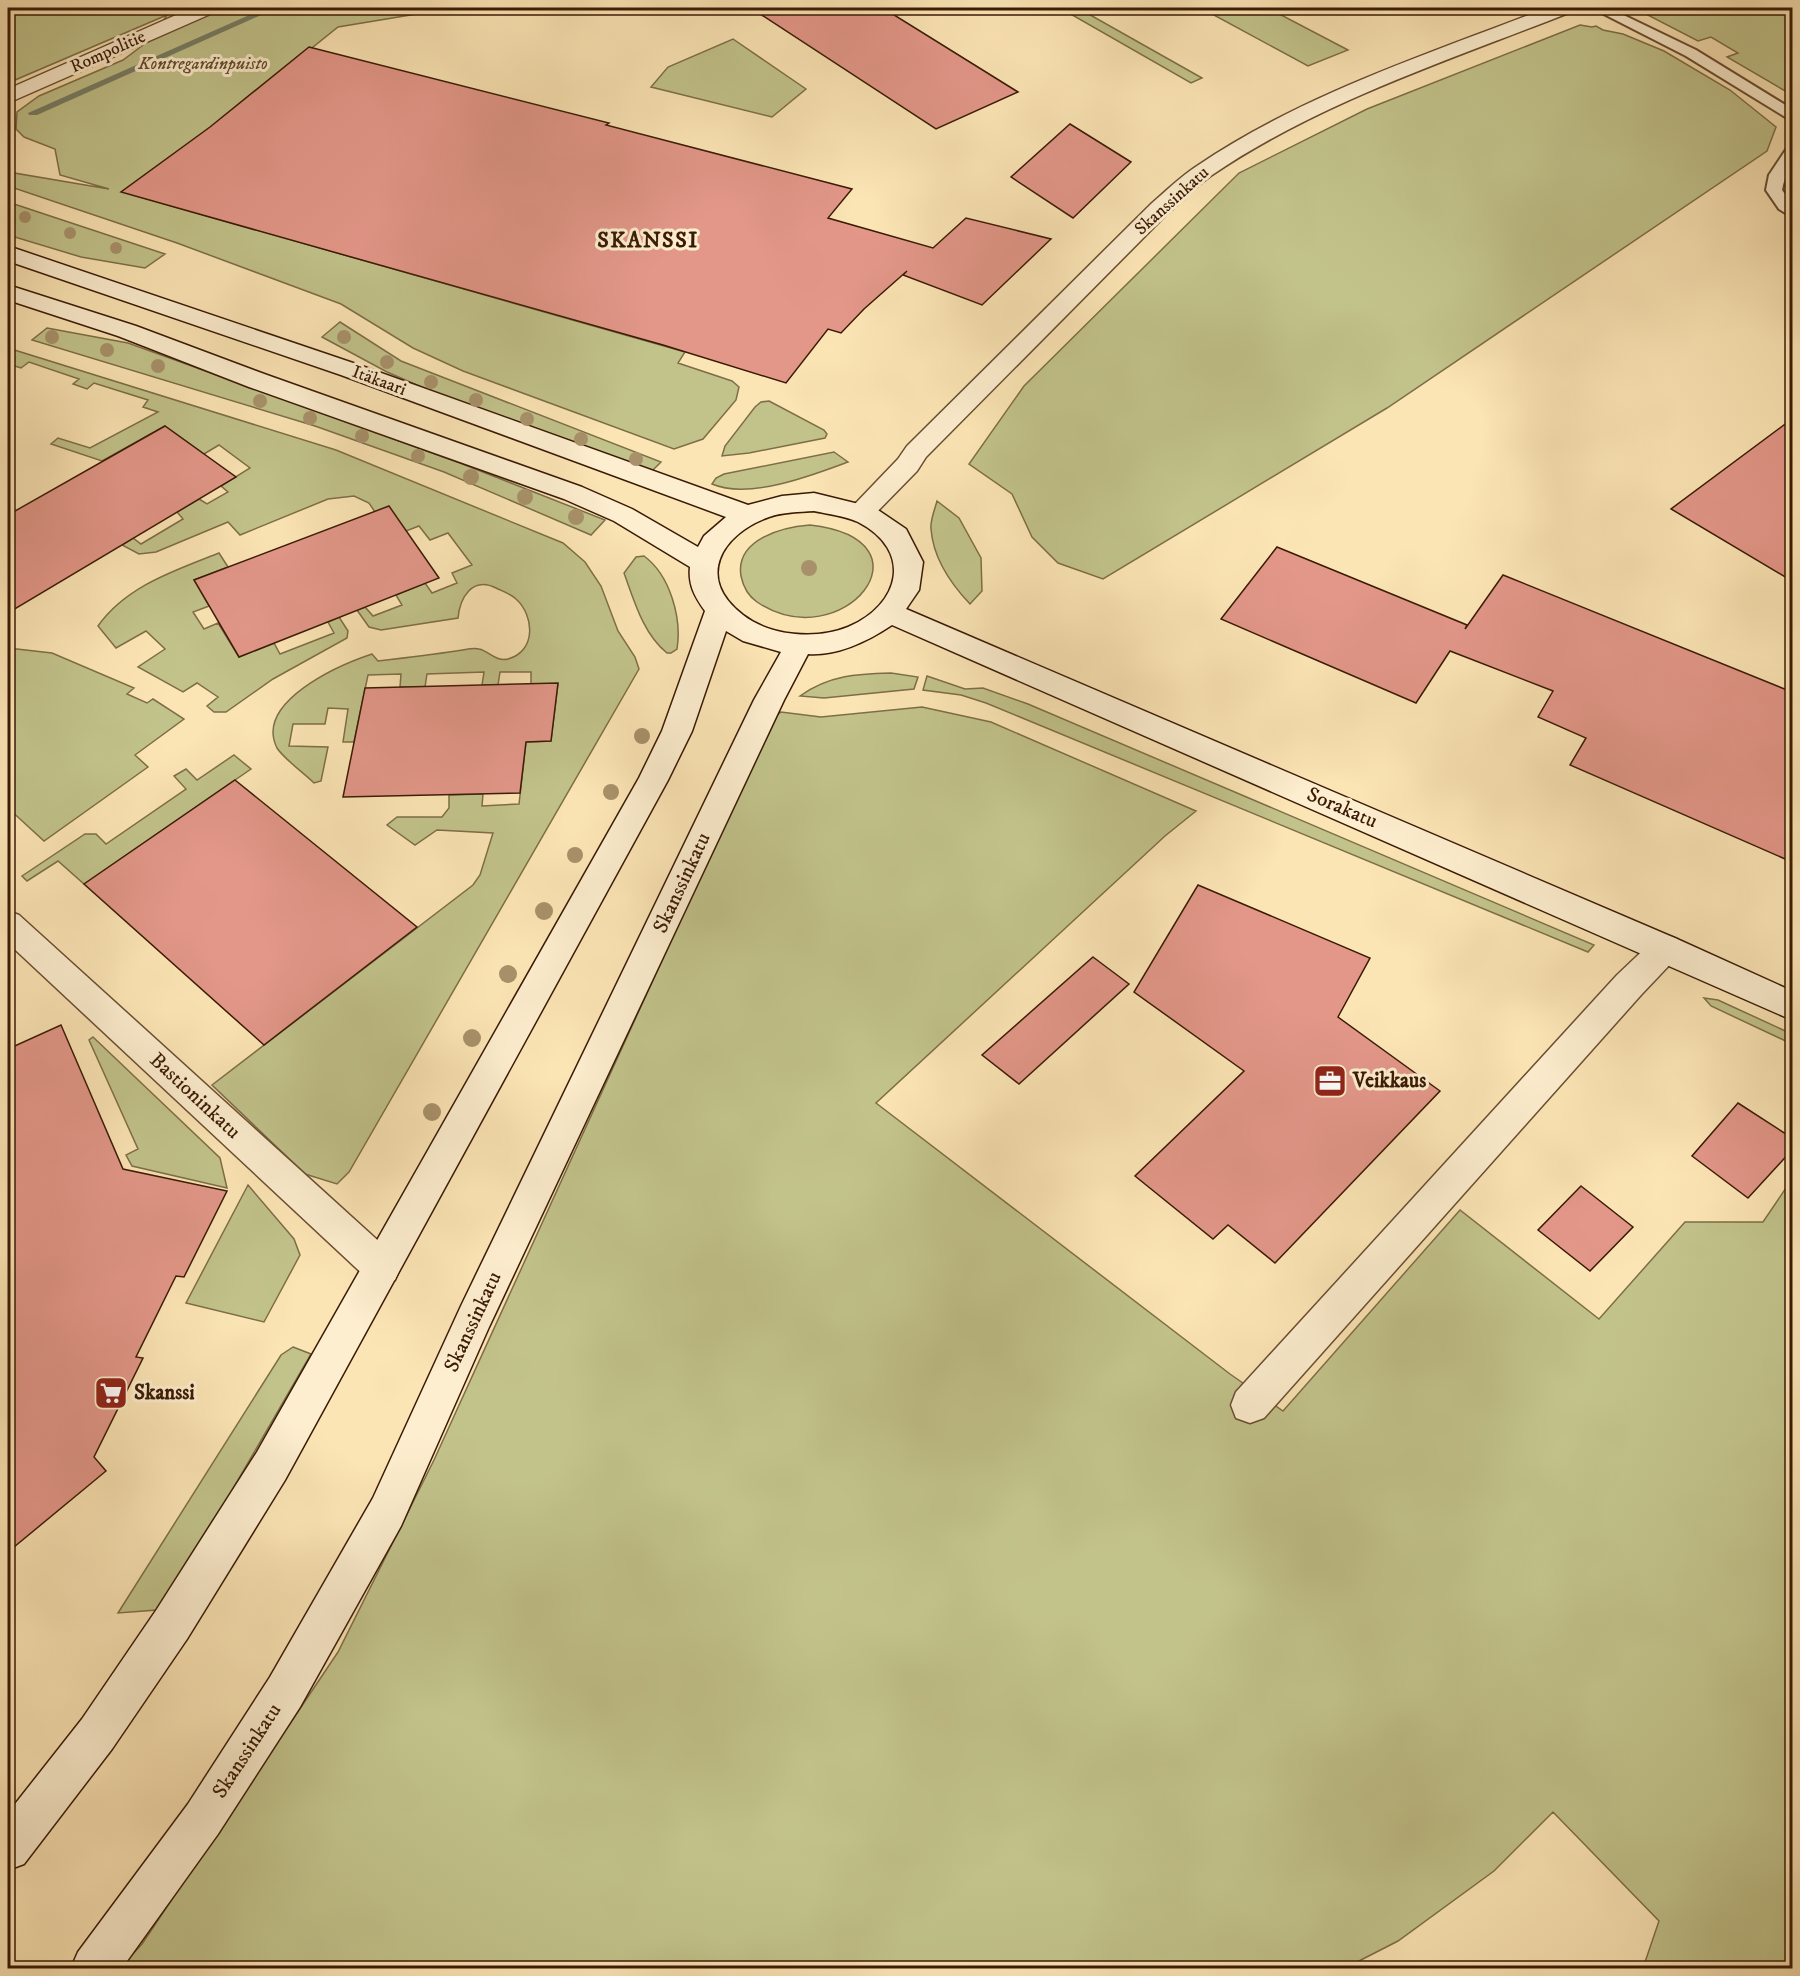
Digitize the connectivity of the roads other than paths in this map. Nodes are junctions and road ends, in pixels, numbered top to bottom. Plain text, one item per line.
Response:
1 (208, 8) edge
2 (1564, 8) edge
3 (1599, 8) edge
4 (8, 97) edge
5 (1792, 115) edge
6 (1792, 151) edge
7 (1792, 212) edge
8 (8, 253) edge
9 (8, 292) edge
10 (862, 512) junction
11 (749, 515) junction
12 (704, 563) junction
13 (718, 612) junction
14 (890, 613) junction
15 (799, 644) junction
16 (8, 924) edge
17 (1666, 948) junction
18 (1792, 1006) edge
19 (382, 1268) junction
20 (1250, 1405) dead end
21 (8, 1848) edge
22 (94, 1968) edge

1 - 4 street, Rompolitie
2 - 10 street, Skanssinkatu
3 - 5 lane
6 - 7 lane
8 - 11 street, Itäkaari
9 - 12 street, Itäkaari
10 - 11 street
10 - 14 street
11 - 12 street
12 - 13 street
13 - 15 street
13 - 19 street
14 - 15 street
14 - 17 street, Sorakatu
15 - 22 street, Skanssinkatu
16 - 19 street, Bastioninkatu
17 - 18 street, Sorakatu
17 - 20 street
19 - 21 street

